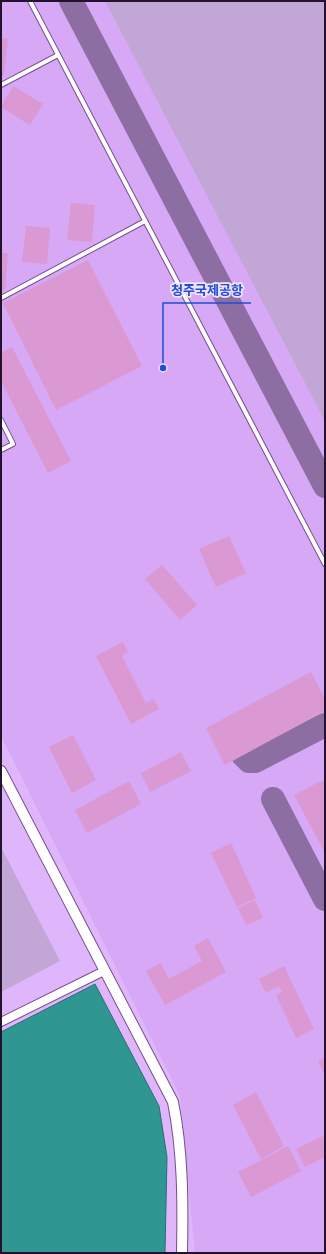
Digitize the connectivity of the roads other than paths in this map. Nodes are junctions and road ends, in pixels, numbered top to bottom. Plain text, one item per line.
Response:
1 (30, 1) edge
2 (58, 55) junction
3 (1, 85) edge
4 (145, 221) junction
5 (1, 298) edge
6 (1, 420) edge
7 (1, 450) edge
8 (325, 564) edge
9 (1, 772) edge
10 (104, 971) junction
11 (1, 1022) edge
12 (182, 1253) edge

1 - 2 lane
2 - 3 lane
2 - 4 lane
4 - 5 lane
4 - 8 lane
6 - 7 lane
9 - 10 street
10 - 11 street
10 - 12 street

